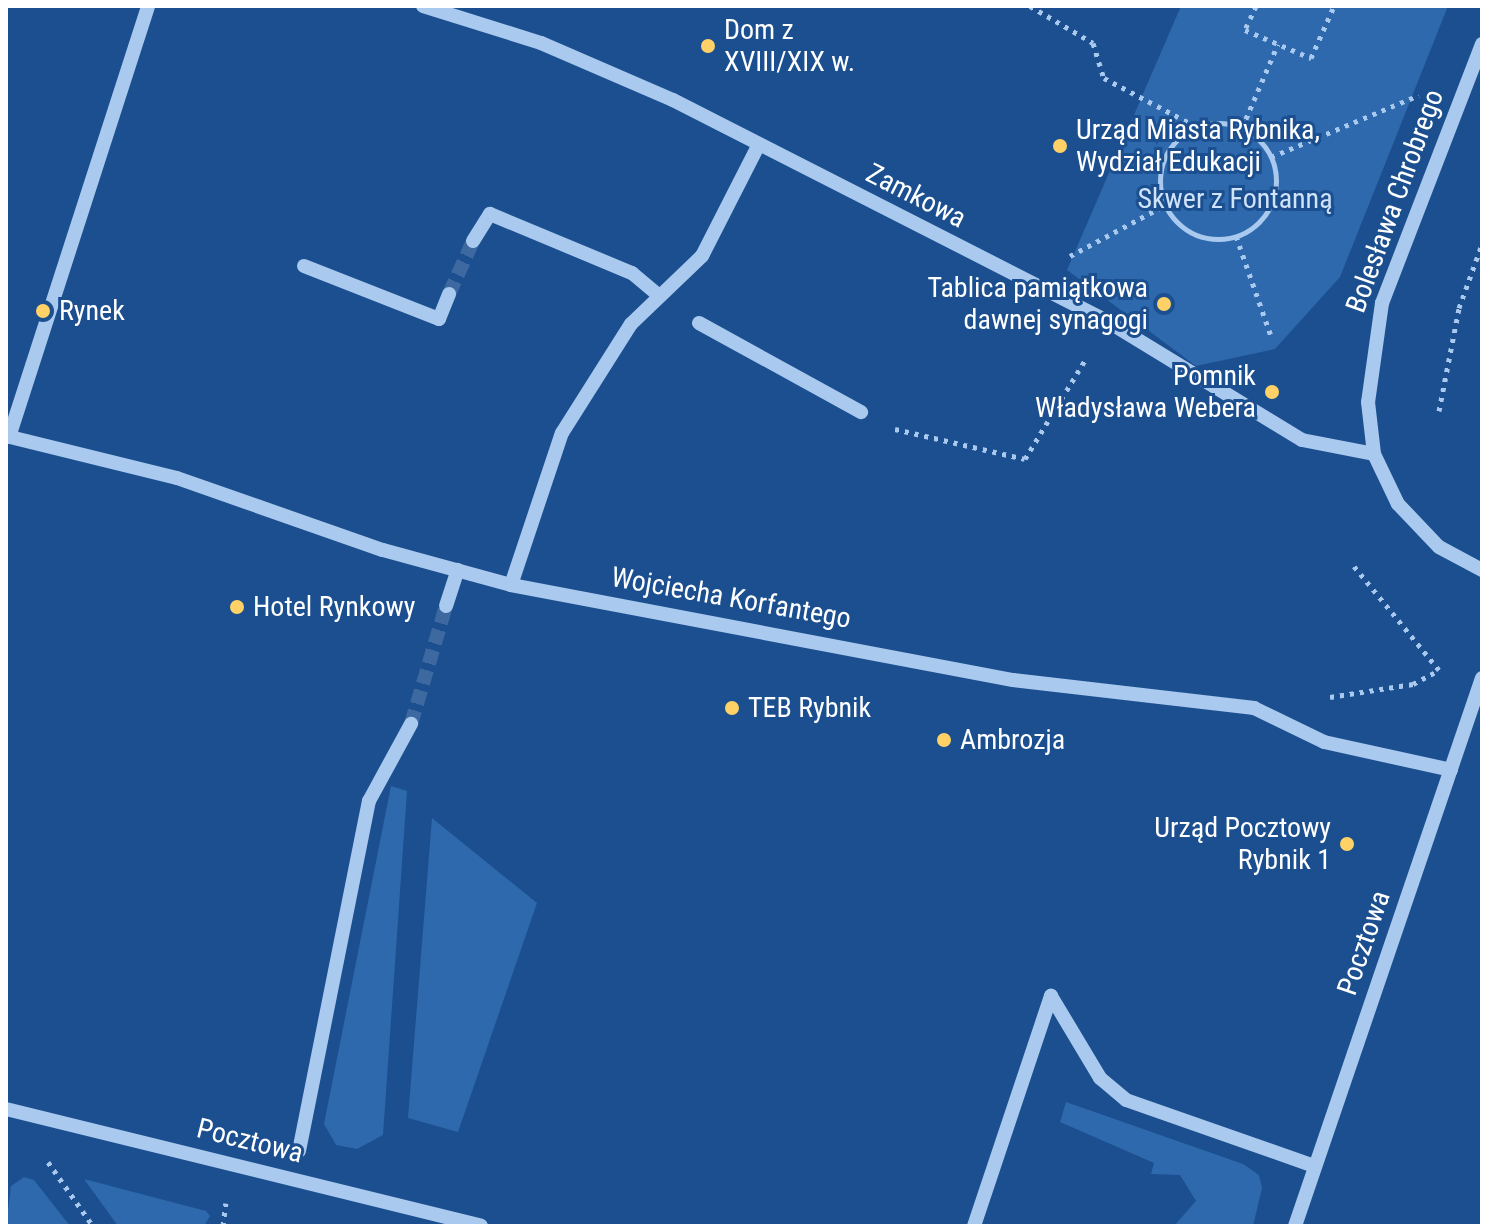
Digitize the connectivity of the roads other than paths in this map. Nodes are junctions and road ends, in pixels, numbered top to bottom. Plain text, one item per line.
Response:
1 (148, 6) edge
2 (423, 6) edge
3 (1482, 44) edge
4 (758, 146) junction
5 (473, 241) tunnel mouth
6 (304, 266) dead end
7 (449, 294) tunnel mouth
8 (659, 296) junction
9 (699, 323) dead end
10 (861, 412) road end
11 (7, 434) edge
12 (1374, 454) junction
13 (458, 570) junction
14 (1482, 570) edge
15 (511, 585) junction
16 (446, 606) tunnel mouth
17 (1482, 678) edge
18 (411, 724) tunnel mouth
19 (1451, 770) junction
20 (6, 1109) edge
21 (299, 1151) dead end
22 (1314, 1166) junction
23 (481, 1226) edge
24 (974, 1226) edge
25 (1295, 1226) edge

1 - 11 street
2 - 4 street, Zamkowa
3 - 12 street, Bolesława Chrobrego
4 - 8 street
4 - 12 street, Zamkowa
5 - 8 street
6 - 7 street
8 - 15 street
9 - 10 street
11 - 13 street, Wojciecha Korfantego
12 - 14 street, Bolesława Chrobrego
13 - 15 street, Wojciecha Korfantego
13 - 16 street
15 - 19 street, Wojciecha Korfantego
17 - 19 street, Pocztowa
18 - 21 street
19 - 22 street, Pocztowa
20 - 23 street, Pocztowa
22 - 24 street
22 - 25 street, Pocztowa

